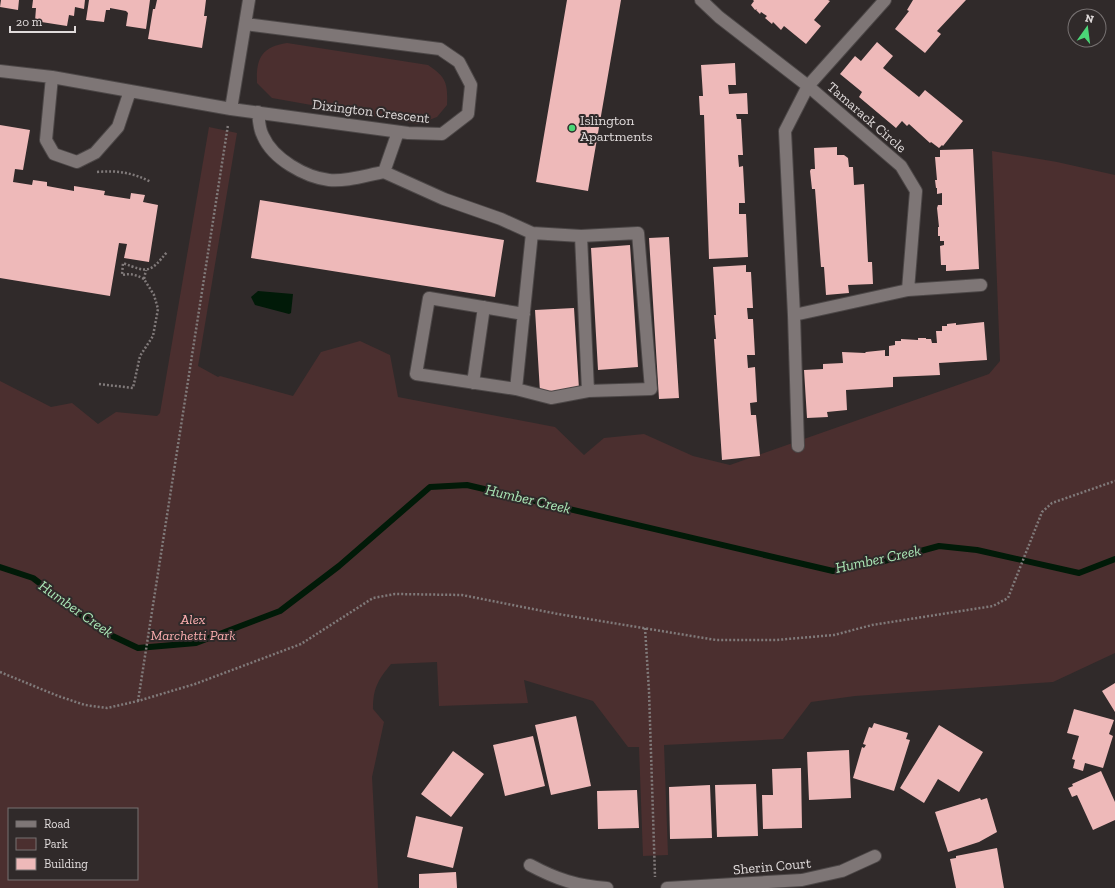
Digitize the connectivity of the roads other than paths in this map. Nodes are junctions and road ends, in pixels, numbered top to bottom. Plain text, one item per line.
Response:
1 (249, 0) edge
2 (701, 0) edge
3 (885, 0) edge
4 (245, 24) junction
5 (0, 71) edge
6 (52, 77) junction
7 (808, 86) junction
8 (130, 91) junction
9 (231, 108) junction
10 (258, 112) junction
11 (398, 132) junction
12 (384, 172) junction
13 (532, 234) junction
14 (581, 236) junction
15 (981, 285) dead end
16 (908, 290) junction
17 (484, 307) junction
18 (524, 314) junction
19 (794, 315) junction
20 (473, 383) junction
21 (516, 389) junction
22 (588, 391) junction
23 (798, 446) dead end
24 (875, 856) dead end
25 (530, 865) dead end
26 (607, 888) edge
27 (667, 888) edge

1 - 4 street
2 - 7 street, Tamarack Circle
3 - 7 street, Tamarack Circle
4 - 9 street
4 - 11 street, Dixington Crescent
5 - 6 street, Dixington Crescent
6 - 8 street, Dixington Crescent
6 - 8 street
7 - 16 street, Tamarack Circle
7 - 19 street, Tamarack Circle
8 - 9 street, Dixington Crescent
9 - 10 street, Dixington Crescent
10 - 11 street, Dixington Crescent
10 - 12 street
11 - 12 street
12 - 13 street
13 - 14 street
13 - 18 street
14 - 22 street
14 - 22 street
15 - 16 street
16 - 19 street
17 - 18 street
17 - 20 street
17 - 20 street
18 - 21 street
19 - 23 street, Tamarack Circle
20 - 21 street
21 - 22 street
24 - 27 street, Sherin Court
25 - 26 street

